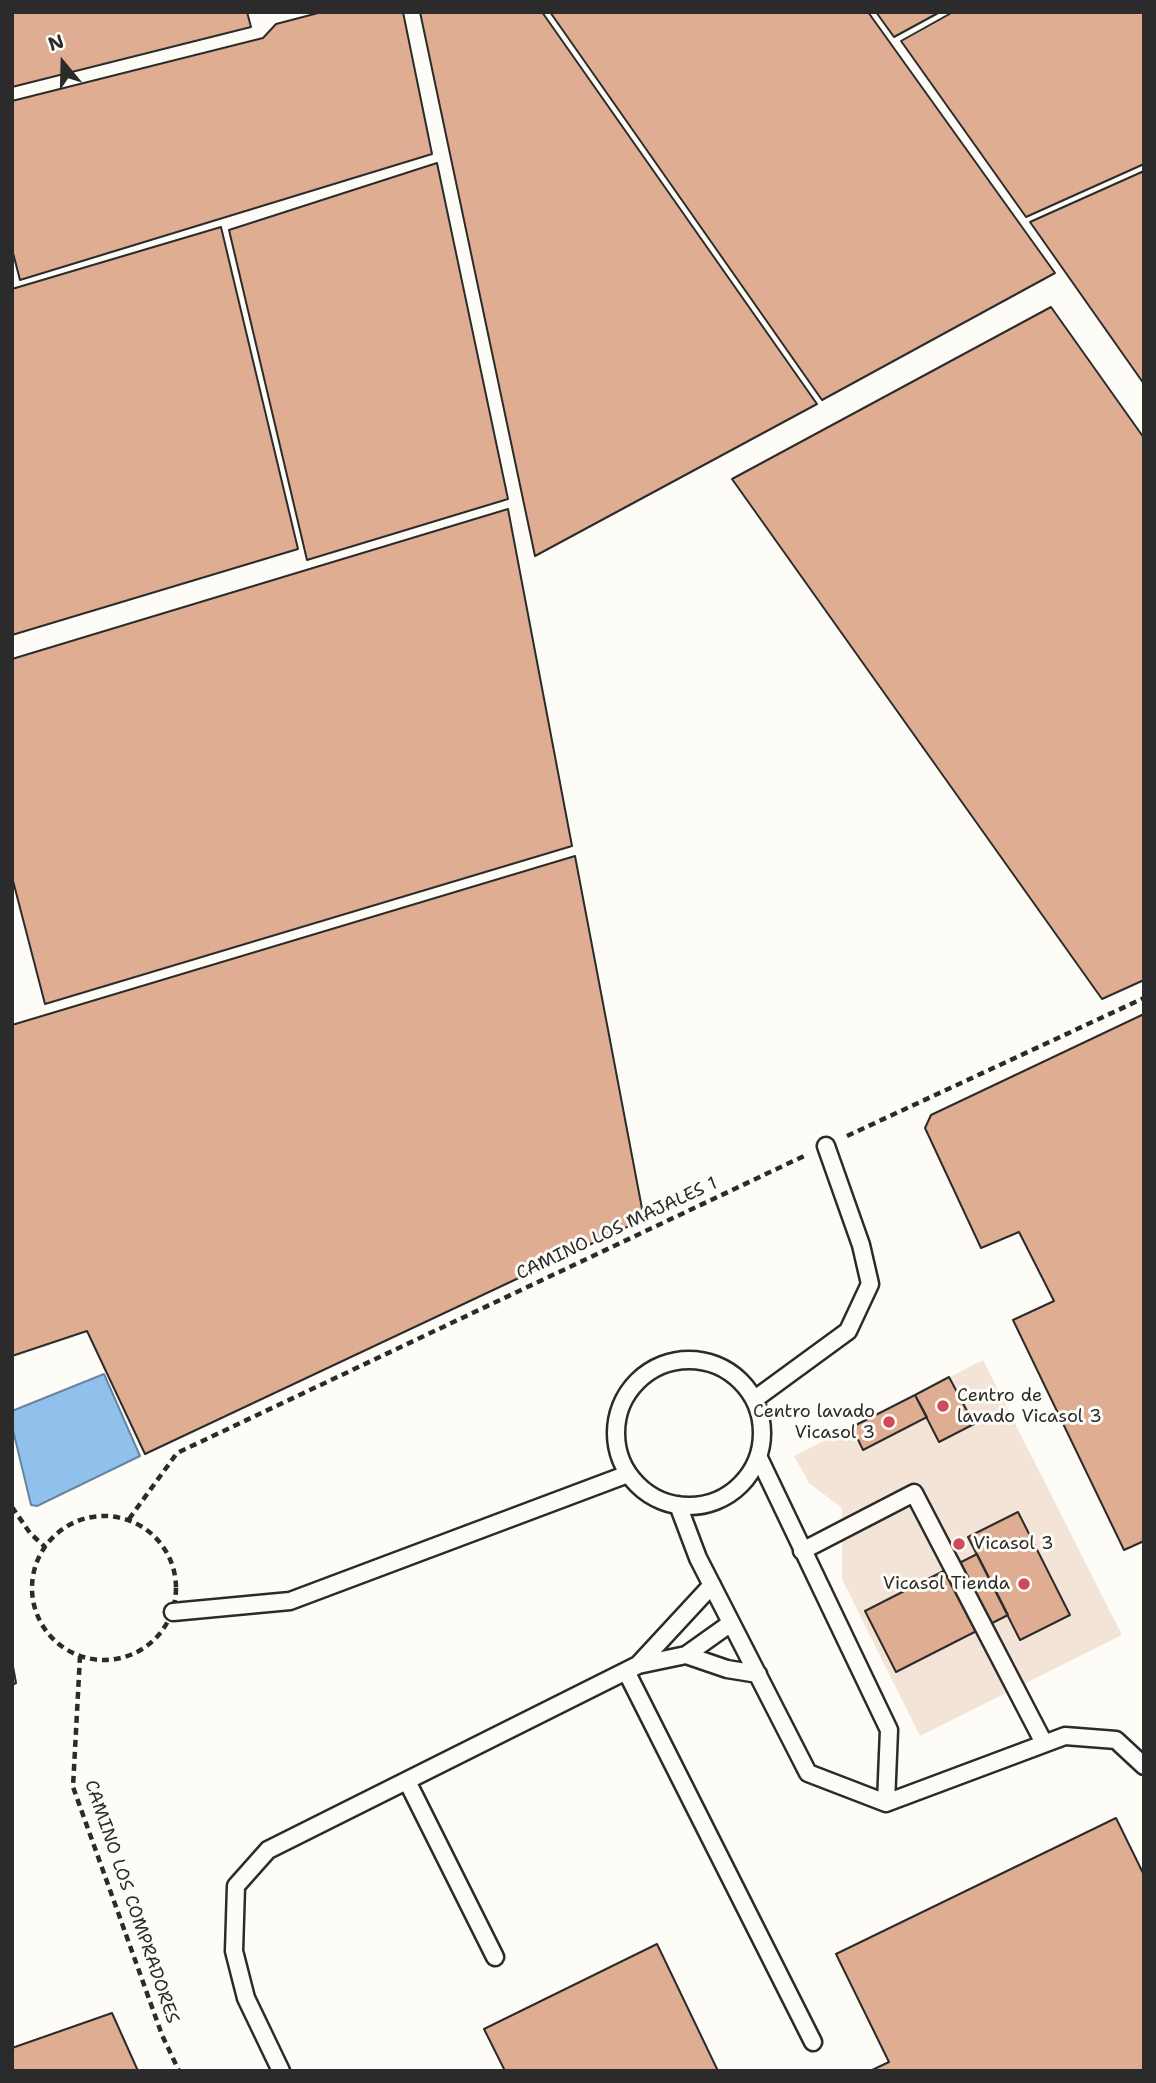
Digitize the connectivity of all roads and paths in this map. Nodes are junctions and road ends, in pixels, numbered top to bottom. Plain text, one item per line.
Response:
1 (1144, 998) edge
2 (826, 1146) junction
3 (755, 1399) junction
4 (759, 1458) junction
5 (628, 1474) junction
6 (678, 1506) junction
7 (12, 1507) edge
8 (129, 1519) junction
9 (45, 1546) junction
10 (802, 1550) junction
11 (712, 1586) junction
12 (173, 1612) junction
13 (732, 1623) junction
14 (686, 1655) junction
15 (80, 1656) junction
16 (632, 1668) junction
17 (758, 1674) junction
18 (1044, 1743) junction
19 (1144, 1766) edge
20 (407, 1781) junction
21 (886, 1803) junction
22 (495, 1957) dead end
23 (813, 2042) dead end
24 (179, 2071) edge
25 (281, 2071) edge

1 - 2 path, CAMINO LOS MAJALES 1
2 - 3 lane
2 - 8 path, CAMINO LOS MAJALES 1
3 - 4 lane
3 - 5 lane
4 - 6 lane
4 - 10 lane
5 - 6 lane
5 - 12 lane
6 - 11 lane
7 - 9 path
8 - 9 path
8 - 12 path
9 - 15 path
10 - 18 lane
10 - 21 lane
11 - 13 lane
11 - 16 lane
12 - 15 path
13 - 14 lane
13 - 17 lane
14 - 16 lane
14 - 17 lane
15 - 24 path, CAMINO LOS COMPRADORES
16 - 20 lane
16 - 23 lane
17 - 21 lane
18 - 19 lane
18 - 21 lane
20 - 22 lane
20 - 25 lane

